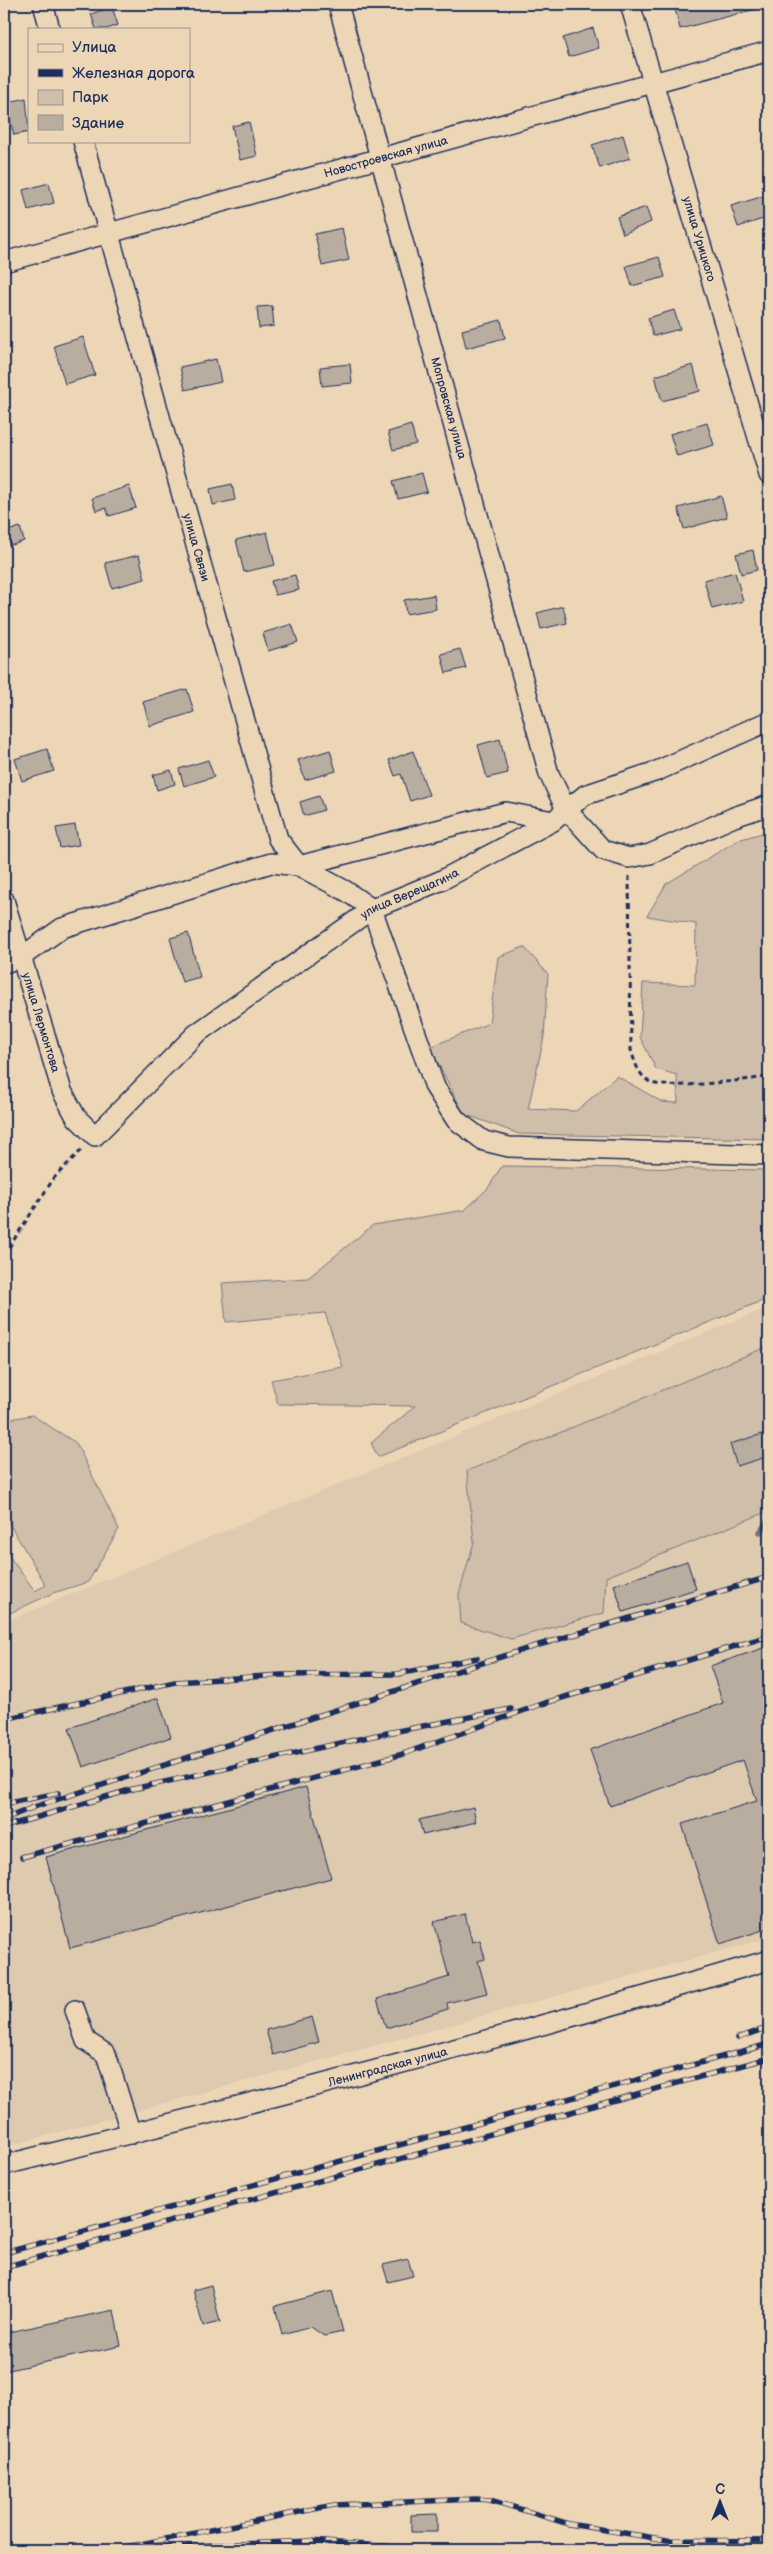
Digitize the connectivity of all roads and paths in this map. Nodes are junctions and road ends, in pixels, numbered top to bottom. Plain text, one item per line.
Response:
1 (43, 4) edge
2 (338, 4) edge
3 (630, 4) edge
4 (50, 28) edge
5 (769, 51) edge
6 (653, 82) junction
7 (83, 142) edge
8 (381, 158) junction
9 (110, 233) junction
10 (4, 262) edge
11 (769, 474) edge
12 (769, 721) edge
13 (769, 805) edge
14 (559, 815) junction
15 (629, 858) junction
16 (299, 866) junction
17 (4, 900) edge
18 (372, 909) junction
19 (12, 960) edge
20 (769, 1077) edge
21 (95, 1136) junction
22 (769, 1155) edge
23 (4, 1255) edge
24 (769, 1960) edge
25 (75, 2010) dead end
26 (131, 2134) junction
27 (4, 2165) edge

1 - 4 street
2 - 8 street, Мопровская улица
3 - 6 street, улица Урицкого
5 - 6 street, Новостроевская улица
6 - 8 street, Новостроевская улица
6 - 11 street, улица Урицкого
7 - 9 street, улица Связи
8 - 9 street, Новостроевская улица
8 - 14 street, Мопровская улица
9 - 10 street, Новостроевская улица
9 - 16 street, улица Связи
12 - 14 street, улица Верещагина
13 - 15 street
14 - 15 street, Мопровская улица
14 - 16 street
14 - 18 street, улица Верещагина
15 - 20 path
16 - 18 street, улица Связи
16 - 19 street
17 - 19 street, улица Лермонтова
18 - 21 street, улица Верещагина
18 - 22 street
19 - 21 street, улица Лермонтова
21 - 23 path
24 - 26 street, Ленинградская улица
25 - 26 street
26 - 27 street, Ленинградская улица

